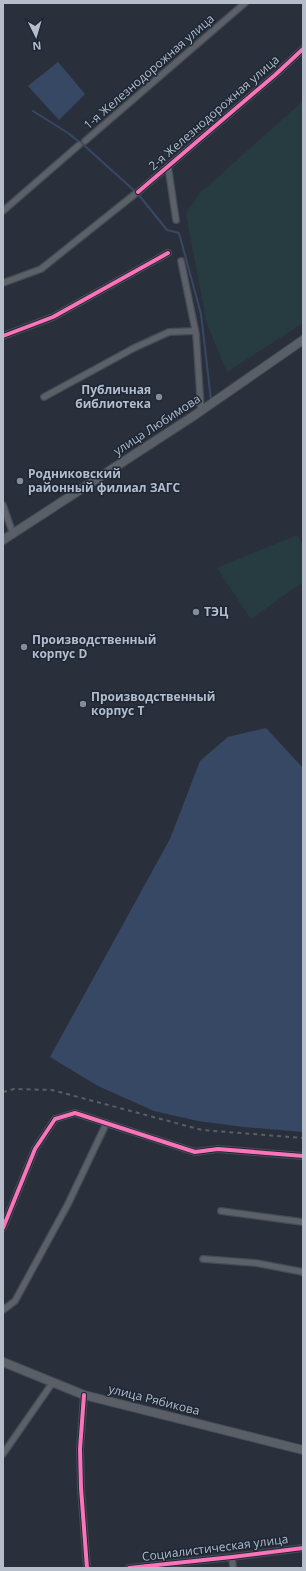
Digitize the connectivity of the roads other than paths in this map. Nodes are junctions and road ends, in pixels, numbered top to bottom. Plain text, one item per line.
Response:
1 (245, 3) edge
2 (303, 49) edge
3 (85, 141) dead end
4 (80, 145) dead end
5 (168, 166) junction
6 (3, 211) edge
7 (176, 220) dead end
8 (168, 253) dead end
9 (181, 261) dead end
10 (3, 283) edge
11 (195, 331) junction
12 (3, 336) edge
13 (303, 340) edge
14 (44, 397) dead end
15 (208, 406) junction
16 (3, 505) edge
17 (13, 534) junction
18 (3, 540) edge
19 (106, 1124) junction
20 (303, 1156) edge
21 (221, 1211) dead end
22 (303, 1222) edge
23 (3, 1228) edge
24 (203, 1259) dead end
25 (303, 1272) edge
26 (3, 1310) edge
27 (3, 1362) edge
28 (53, 1382) junction
29 (84, 1395) junction
30 (303, 1450) edge
31 (3, 1454) edge
32 (303, 1548) edge
33 (232, 1557) junction
34 (151, 1567) edge
35 (87, 1568) edge
36 (129, 1568) edge
37 (233, 1568) edge

1 - 3 street, 1-я Железнодорожная улица
2 - 5 street, 2-я Железнодорожная улица
4 - 6 street, 1-я Железнодорожная улица
5 - 7 street
5 - 10 street, 2-я Железнодорожная улица
8 - 12 street
9 - 11 street
11 - 14 street
11 - 15 street
13 - 15 main road, улица Любимова
15 - 17 main road, улица Любимова
16 - 17 street
17 - 18 main road, улица Любимова
19 - 20 street
19 - 23 street
19 - 26 street
21 - 22 street
24 - 25 street
27 - 28 main road, улица Рябикова
28 - 29 main road, улица Рябикова
28 - 31 street
29 - 30 main road, улица Рябикова
29 - 35 street
32 - 33 street, Социалистическая улица
33 - 34 street, Социалистическая улица
33 - 37 street
34 - 36 street, Социалистическая улица

